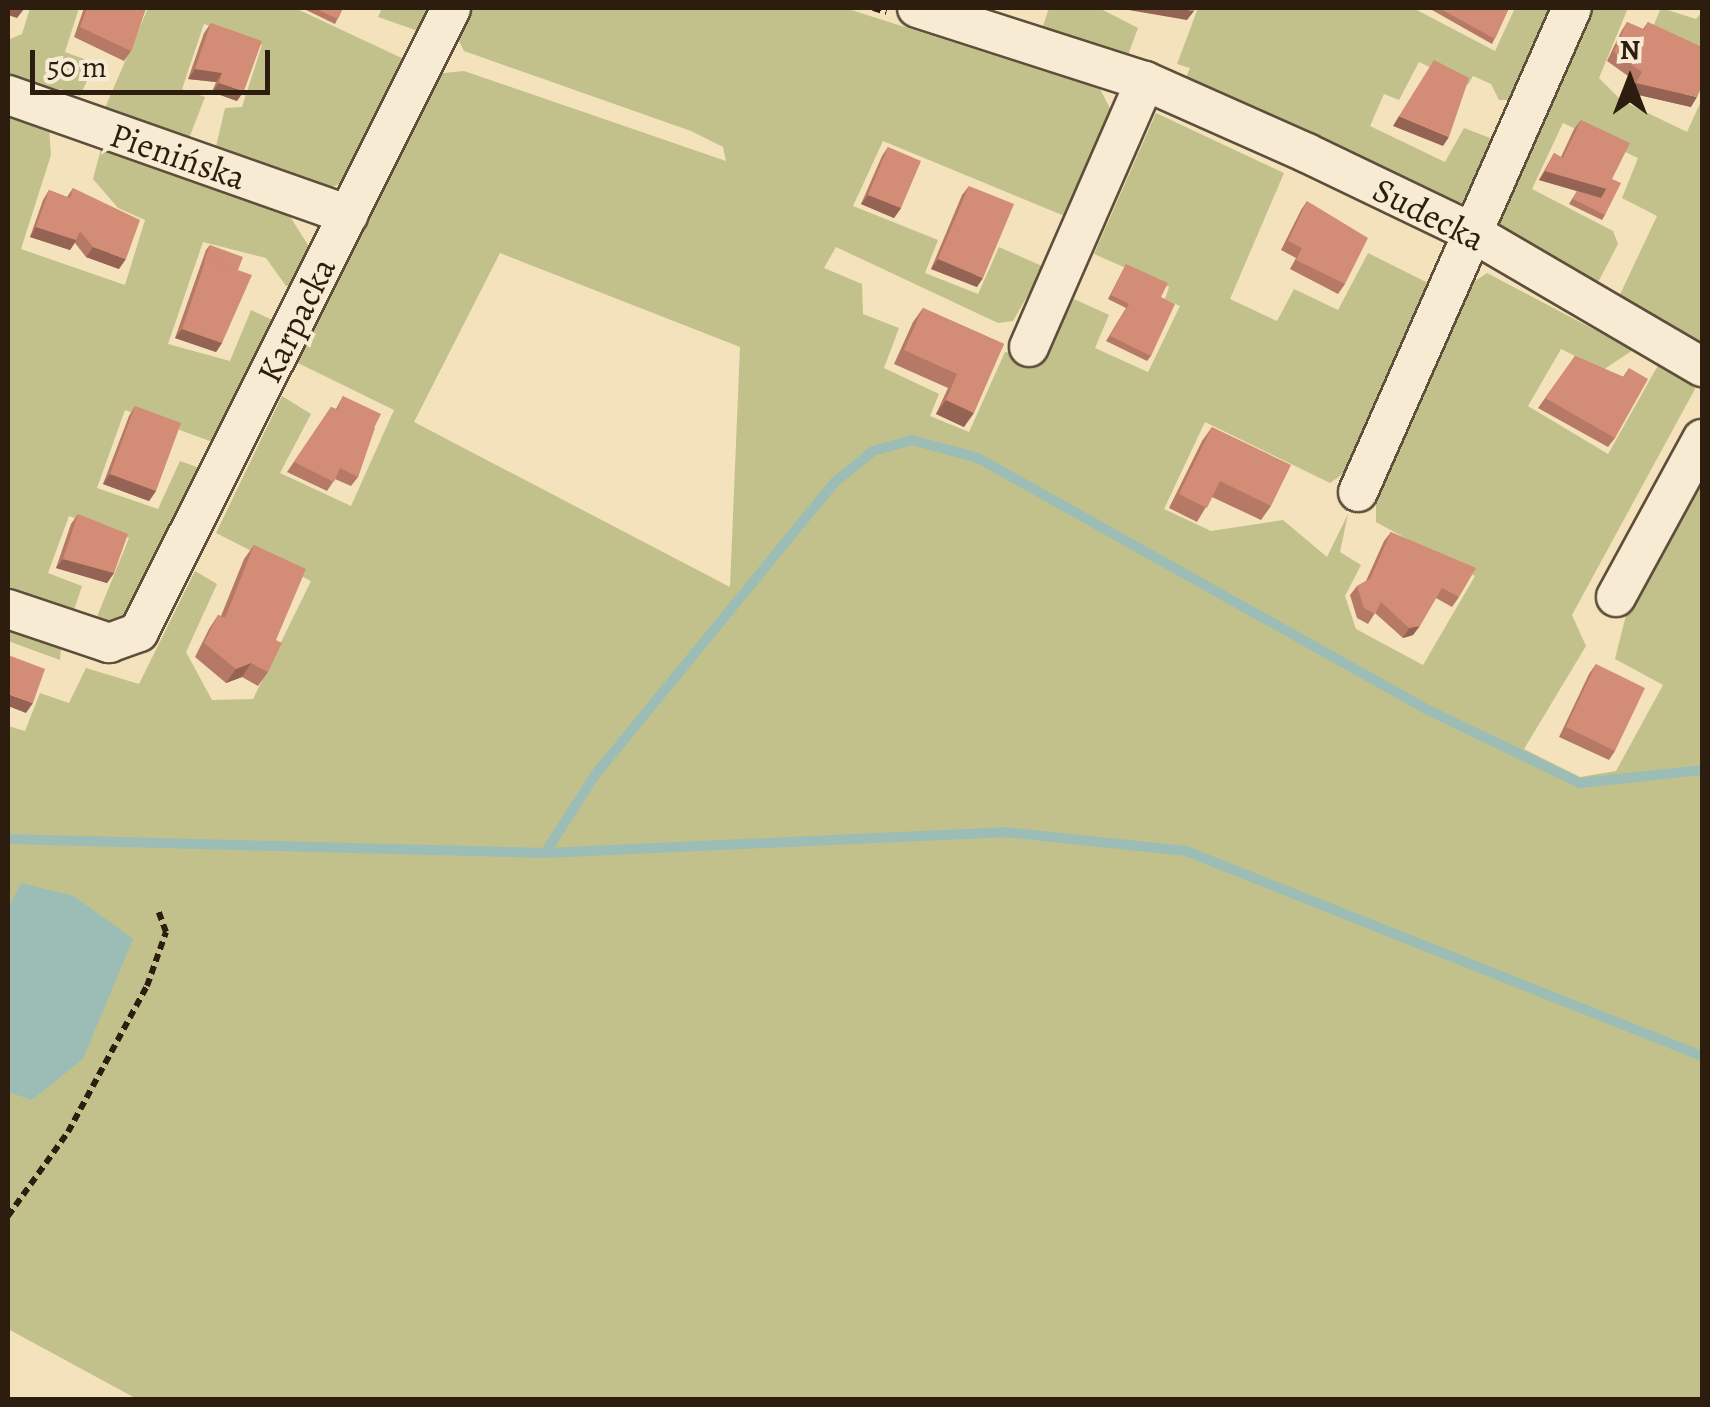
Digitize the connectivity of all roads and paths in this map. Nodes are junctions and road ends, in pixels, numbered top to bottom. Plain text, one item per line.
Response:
1 (452, 8) edge
2 (917, 8) edge
3 (1572, 8) edge
4 (1145, 81) junction
5 (8, 95) edge
6 (349, 215) junction
7 (1471, 232) junction
8 (1029, 347) dead end
9 (1702, 367) edge
10 (1702, 440) edge
11 (1358, 492) dead end
12 (1616, 596) dead end
13 (8, 610) edge
14 (158, 910) dead end
15 (8, 1216) edge

1 - 6 street, Karpacka
2 - 4 street, Sudecka
3 - 7 street
4 - 7 street, Sudecka
4 - 8 street
5 - 6 street, Pienińska
6 - 13 street, Karpacka
7 - 9 street, Sudecka
7 - 11 street
10 - 12 street
14 - 15 path

